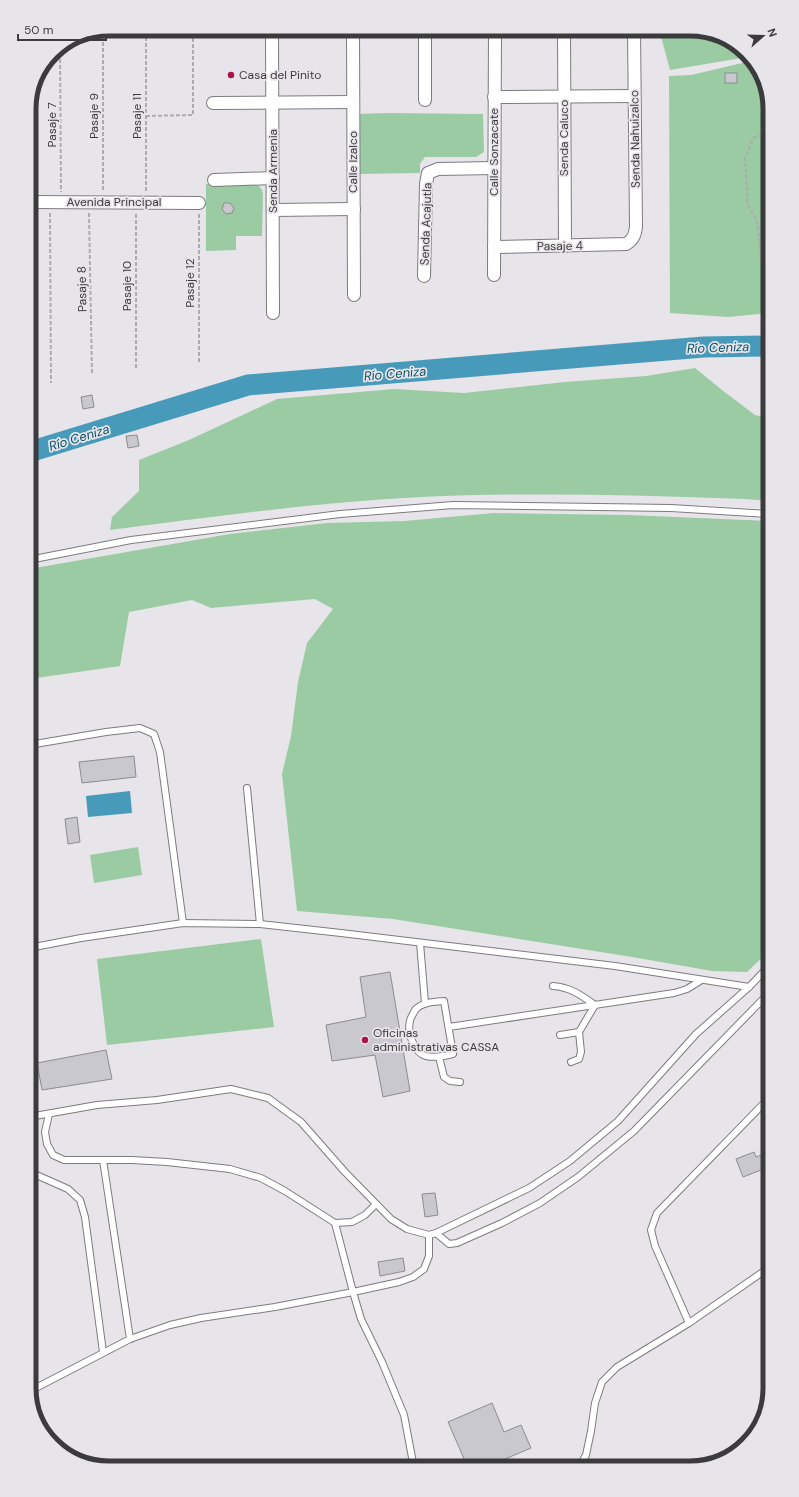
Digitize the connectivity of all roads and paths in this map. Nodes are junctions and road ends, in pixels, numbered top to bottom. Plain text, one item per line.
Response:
1 (146, 36) edge
2 (193, 36) edge
3 (272, 36) edge
4 (353, 36) edge
5 (425, 36) edge
6 (494, 36) edge
7 (564, 36) edge
8 (634, 36) edge
9 (103, 37) edge
10 (60, 55) edge
11 (564, 96) junction
12 (634, 96) junction
13 (494, 97) junction
14 (425, 100) dead end
15 (273, 102) junction
16 (353, 102) junction
17 (213, 103) dead end
18 (146, 116) junction
19 (763, 134) edge
20 (494, 168) junction
21 (273, 178) junction
22 (214, 180) dead end
23 (36, 202) edge
24 (56, 202) junction
25 (89, 202) junction
26 (104, 202) junction
27 (141, 202) junction
28 (199, 203) joint
29 (354, 209) junction
30 (273, 210) junction
31 (626, 244) joint
32 (565, 246) junction
33 (494, 247) junction
34 (763, 261) edge
35 (494, 275) dead end
36 (424, 276) dead end
37 (354, 295) dead end
38 (273, 314) dead end
39 (199, 363) dead end
40 (136, 370) dead end
41 (92, 375) dead end
42 (50, 383) dead end
43 (763, 514) edge
44 (36, 559) edge
45 (36, 744) edge
46 (247, 788) dead end
47 (183, 923) junction
48 (260, 924) junction
49 (420, 942) junction
50 (36, 947) edge
51 (763, 972) edge
52 (700, 980) junction
53 (552, 986) dead end
54 (749, 987) junction
55 (763, 999) edge
56 (425, 1003) junction
57 (595, 1005) junction
58 (449, 1027) junction
59 (580, 1032) junction
60 (560, 1035) dead end
61 (439, 1057) junction
62 (571, 1062) dead end
63 (460, 1082) dead end
64 (763, 1104) edge
65 (48, 1114) junction
66 (36, 1116) edge
67 (103, 1160) junction
68 (36, 1175) edge
69 (376, 1204) junction
70 (335, 1223) junction
71 (436, 1233) junction
72 (429, 1234) junction
73 (763, 1272) edge
74 (353, 1292) junction
75 (689, 1323) junction
76 (130, 1339) junction
77 (103, 1352) junction
78 (36, 1389) edge
79 (413, 1461) edge
80 (583, 1461) edge

1 - 18 path, Pasaje 11
2 - 18 path
3 - 15 street, Senda Armenia
4 - 16 street, Calle Izalco
5 - 14 street
6 - 13 street, Calle Sonzacate
7 - 11 street, Senda Caluco
8 - 12 street, Senda Nahuizalco
9 - 26 path, Pasaje 9
10 - 24 path, Pasaje 7
11 - 12 street
11 - 13 street
11 - 32 street, Senda Caluco
12 - 31 street, Senda Nahuizalco
13 - 20 street, Calle Sonzacate
15 - 16 street
15 - 17 street
15 - 21 street, Senda Armenia
16 - 29 street, Calle Izalco
18 - 27 path, Pasaje 11
19 - 34 path
20 - 33 street, Calle Sonzacate
20 - 36 street, Senda Acajutla
21 - 22 street
21 - 30 street, Senda Armenia
23 - 24 street, Avenida Principal
24 - 25 street, Avenida Principal
24 - 42 path, Pasaje 7
25 - 26 street, Avenida Principal
25 - 41 path, Pasaje 8
26 - 27 street, Avenida Principal
27 - 28 street, Avenida Principal
27 - 40 path, Pasaje 10
28 - 39 path, Pasaje 12
29 - 30 street
29 - 37 street, Calle Izalco
30 - 38 street, Senda Armenia
31 - 32 street, Pasaje 4
32 - 33 street, Pasaje 4
33 - 35 street, Calle Sonzacate
43 - 44 lane
45 - 47 lane
46 - 48 lane
47 - 48 lane
47 - 50 lane
48 - 49 lane
49 - 52 lane
49 - 56 lane
51 - 54 lane
52 - 54 lane
52 - 57 lane
53 - 57 lane
54 - 71 lane
55 - 71 lane
56 - 58 lane
56 - 61 lane
57 - 58 lane
57 - 59 lane
58 - 61 lane
59 - 60 lane
59 - 62 lane
61 - 63 lane
64 - 75 lane
65 - 66 lane
65 - 67 lane
65 - 69 lane
67 - 70 lane
67 - 76 lane
68 - 77 lane
69 - 70 lane
69 - 72 lane
70 - 74 lane
71 - 72 lane
72 - 74 lane
73 - 75 lane
74 - 76 lane
74 - 79 lane
75 - 80 lane
76 - 77 lane
77 - 78 lane

